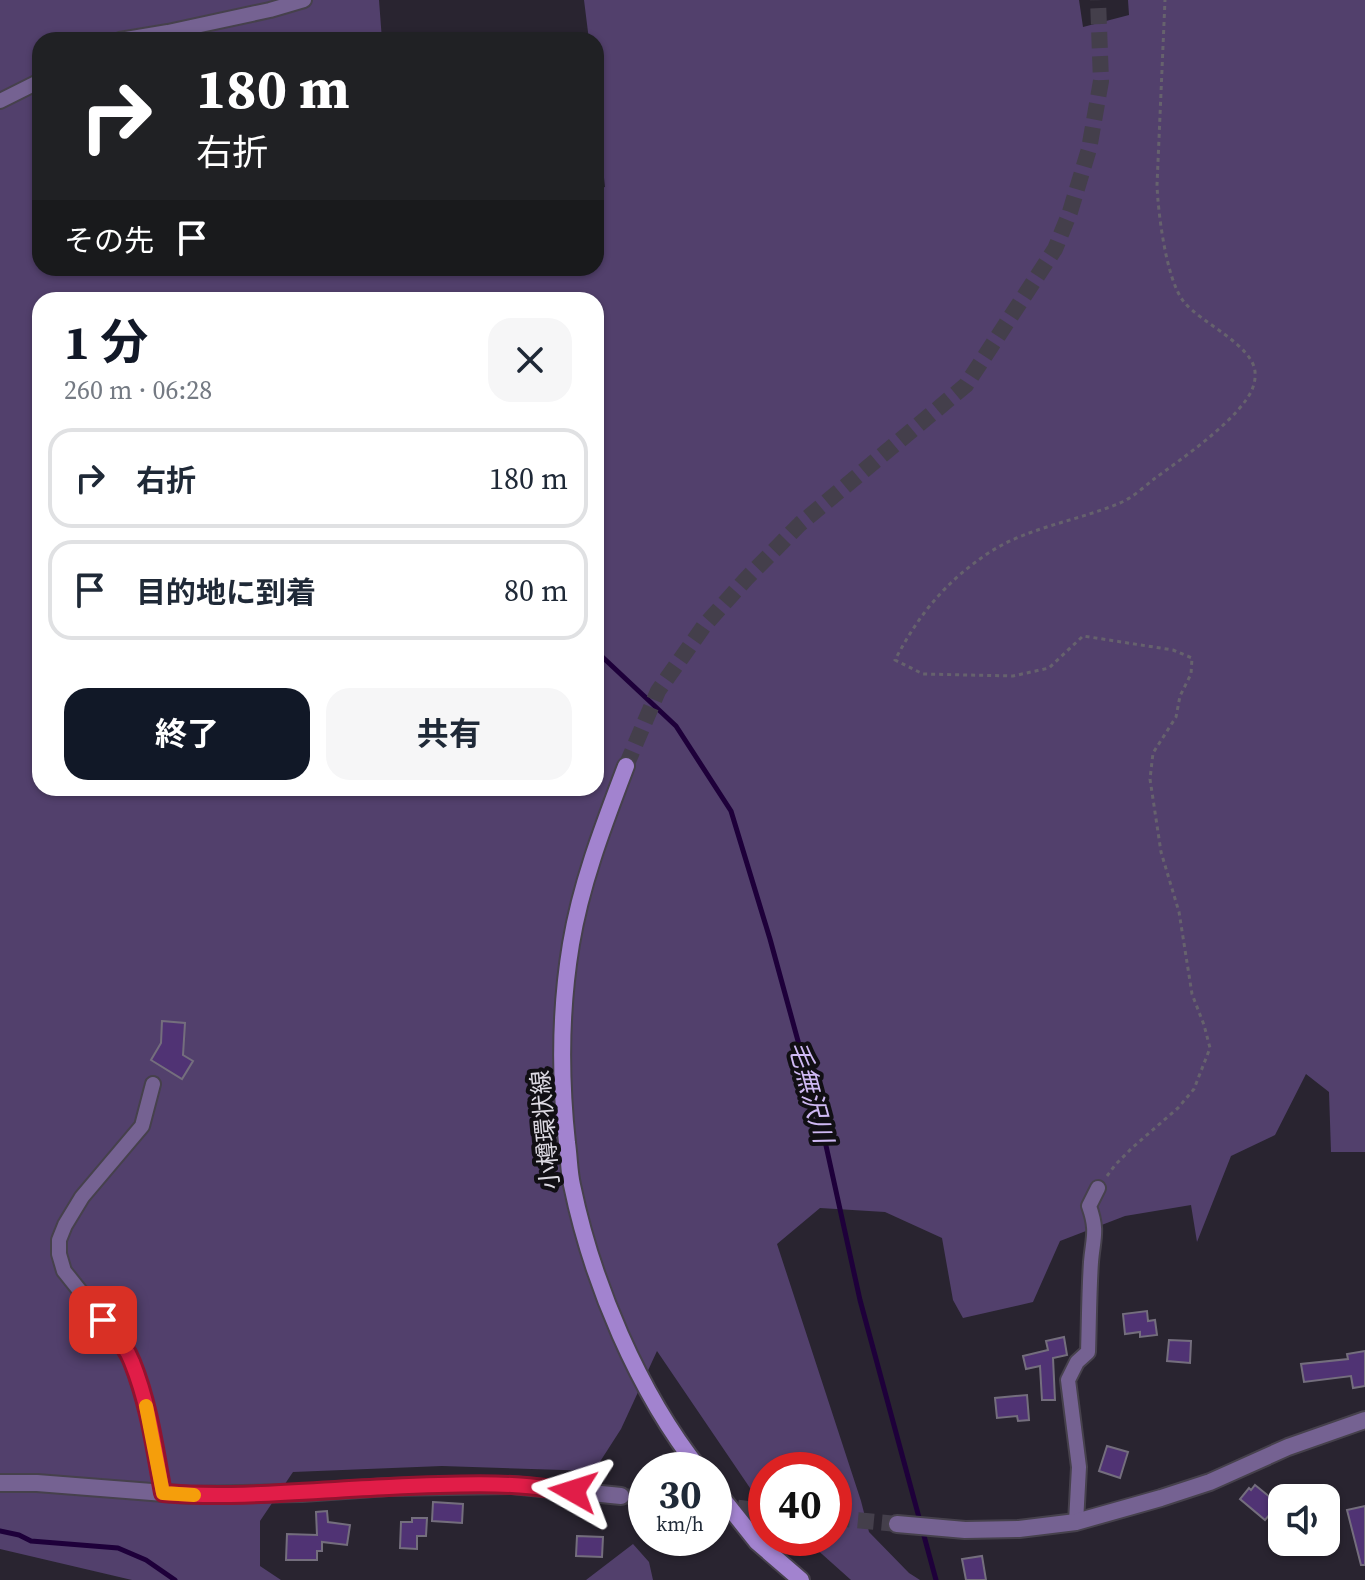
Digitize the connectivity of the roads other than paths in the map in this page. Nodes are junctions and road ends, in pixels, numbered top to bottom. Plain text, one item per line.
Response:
1 (304, 0) edge
2 (168, 32) edge
3 (32, 85) edge
4 (0, 101) edge
5 (626, 766) tunnel mouth
6 (153, 1084) dead end
7 (1098, 1188) road end
8 (1365, 1420) edge
9 (686, 1452) edge
10 (0, 1483) edge
11 (163, 1493) junction
12 (621, 1496) tunnel mouth
13 (732, 1511) edge
14 (1076, 1522) junction
15 (897, 1524) tunnel mouth
16 (801, 1580) edge

1 - 2 street
3 - 4 street
5 - 9 main road, 小樽環状線
6 - 11 street
7 - 14 street
8 - 14 street
10 - 11 street
11 - 12 street
13 - 16 main road
14 - 15 street

